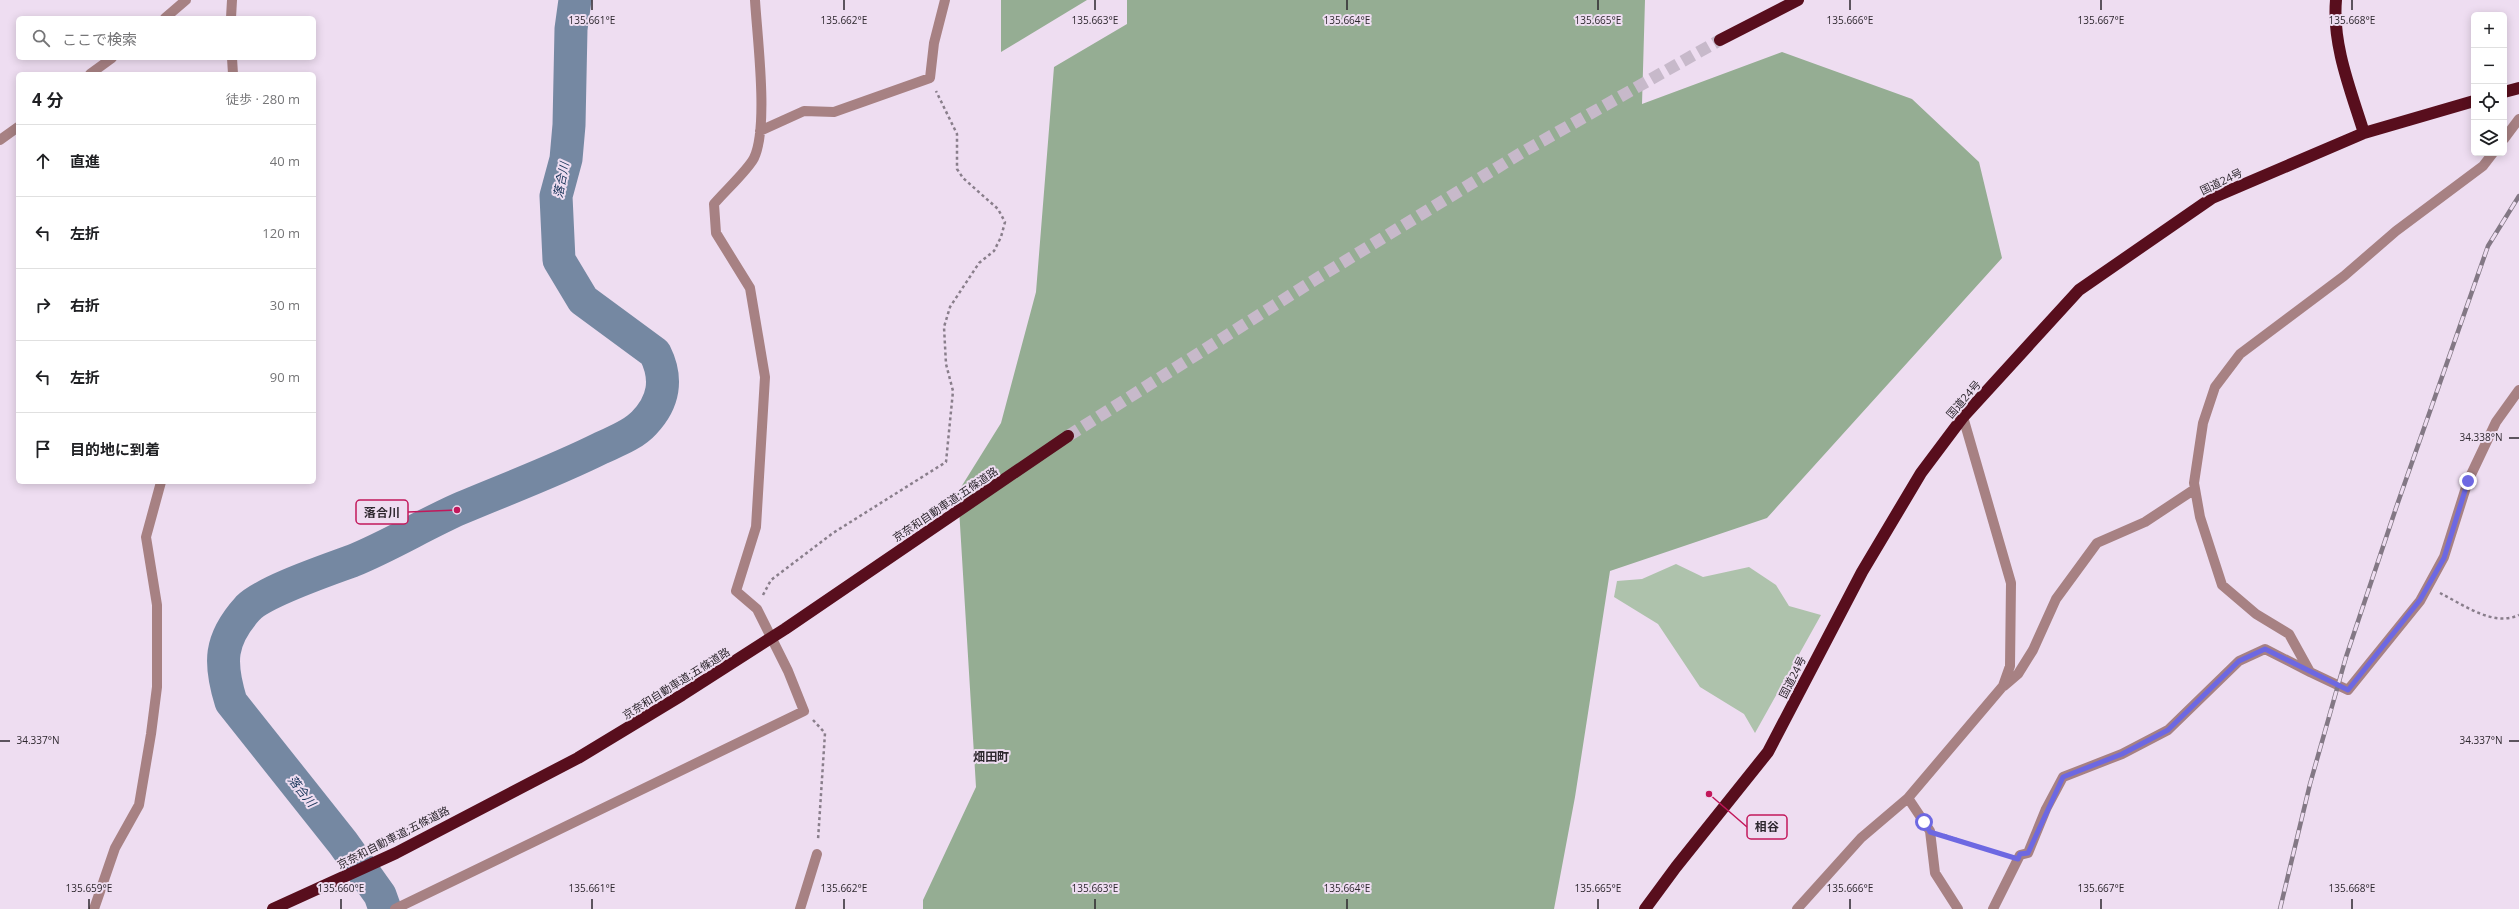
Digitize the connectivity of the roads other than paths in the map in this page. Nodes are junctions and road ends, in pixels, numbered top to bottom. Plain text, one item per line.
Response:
1 (186, 0) edge
2 (232, 0) edge
3 (755, 0) edge
4 (945, 0) edge
5 (1798, 0) edge
6 (2336, 0) edge
7 (166, 16) edge
8 (231, 16) edge
9 (1720, 40) tunnel mouth
10 (109, 60) edge
11 (232, 60) edge
12 (93, 72) edge
13 (233, 72) edge
14 (2519, 88) edge
15 (2507, 91) edge
16 (2471, 102) edge
17 (2519, 119) edge
18 (16, 128) edge
19 (760, 131) junction
20 (2364, 133) junction
21 (2507, 135) edge
22 (0, 140) edge
23 (2491, 156) edge
24 (2519, 390) edge
25 (1963, 417) junction
26 (1068, 436) tunnel mouth
27 (160, 484) edge
28 (2194, 489) junction
29 (2310, 672) junction
30 (2003, 686) junction
31 (1908, 798) junction
32 (817, 854) road end
33 (94, 909) edge
34 (273, 909) edge
35 (395, 909) edge
36 (800, 909) edge
37 (1645, 909) edge
38 (1797, 909) edge
39 (1958, 909) edge
40 (1993, 909) edge

1 - 7 street
2 - 8 street
3 - 19 street
4 - 19 street
5 - 9 highway
6 - 20 highway
10 - 12 street
11 - 13 street
14 - 15 highway
16 - 20 highway, 国道24号
17 - 21 street
18 - 22 street
19 - 35 street
20 - 25 highway, 国道24号
23 - 28 street
24 - 29 street
25 - 30 street
25 - 37 highway, 国道24号
26 - 34 highway, 京奈和自動車道;五條道路
27 - 33 street
28 - 29 street
28 - 30 street
29 - 40 street
30 - 31 street
31 - 38 street
31 - 39 street
32 - 36 street

